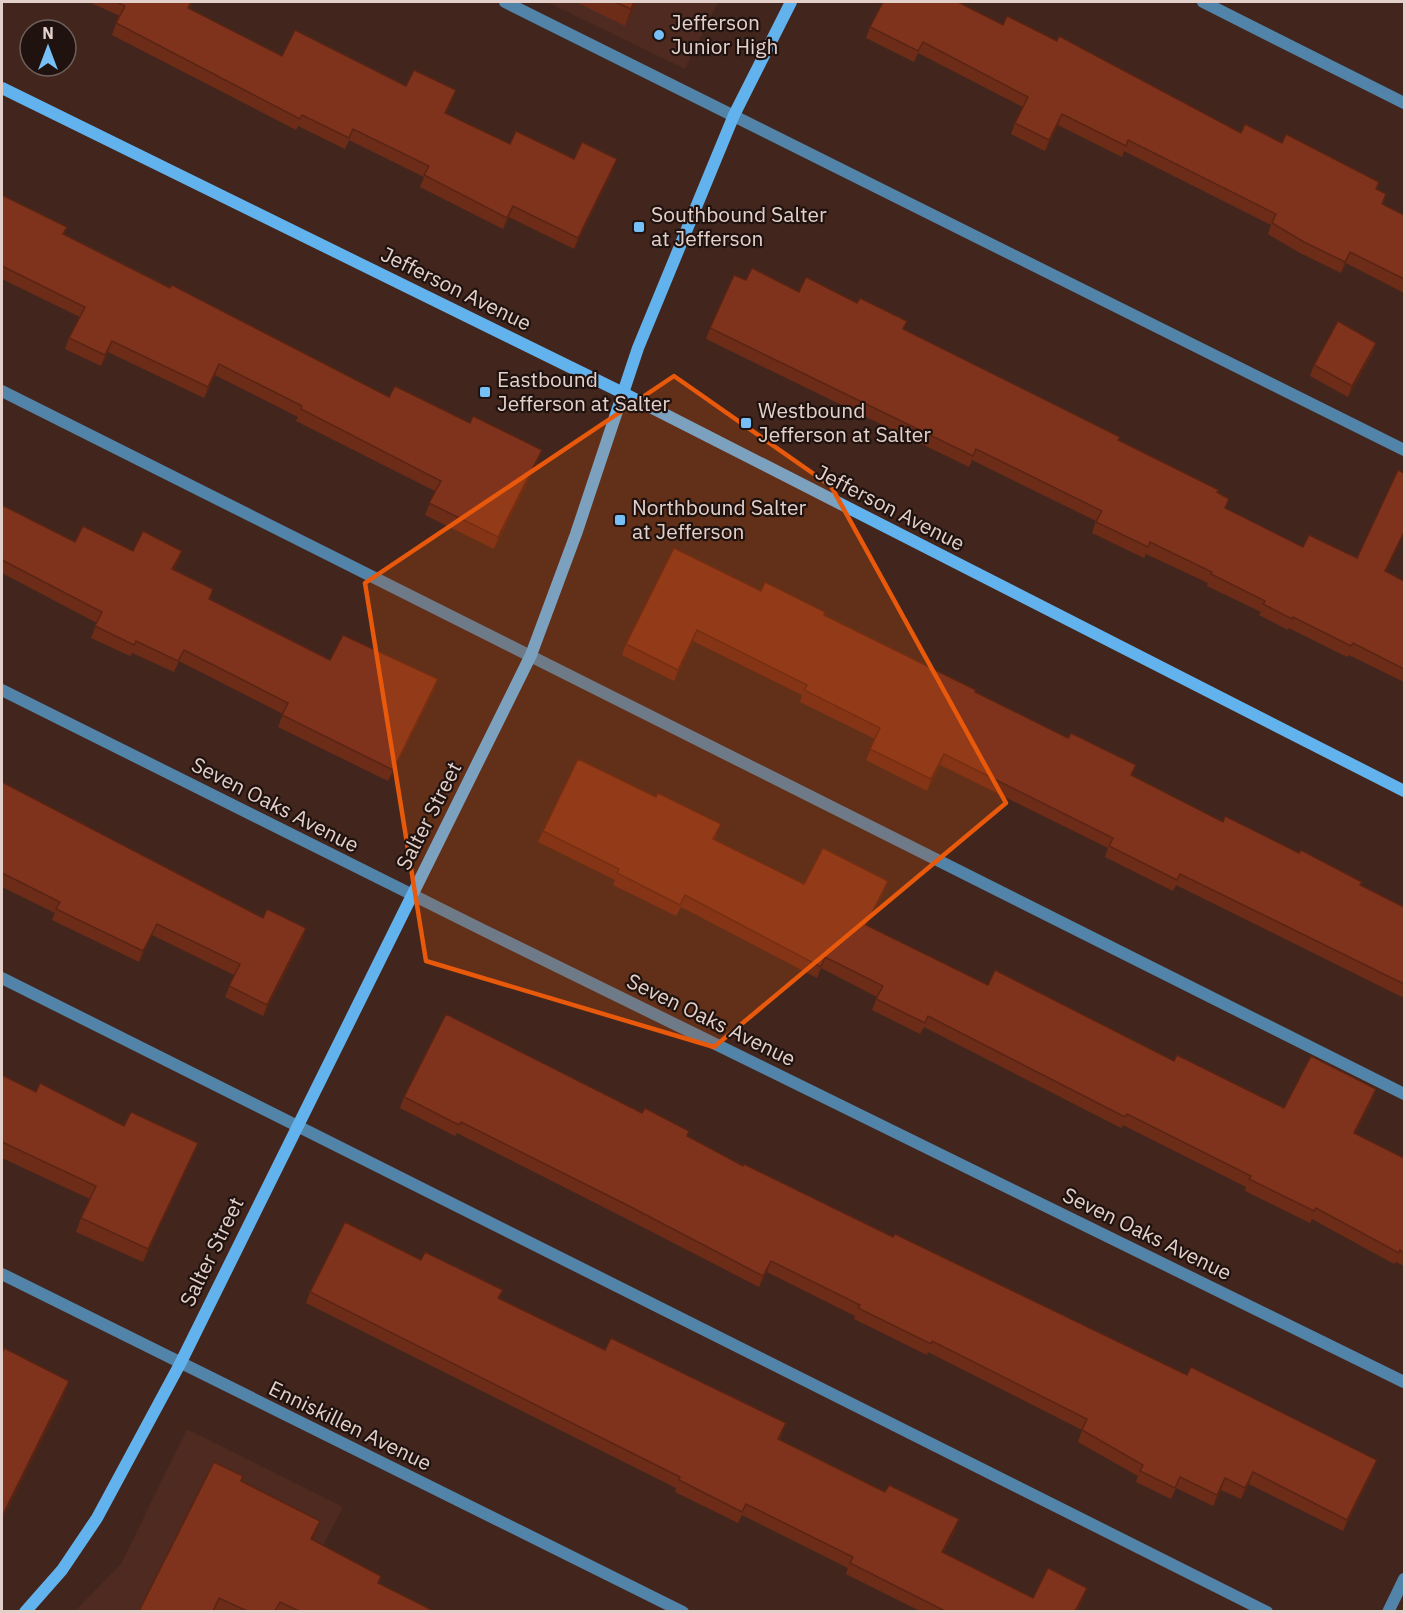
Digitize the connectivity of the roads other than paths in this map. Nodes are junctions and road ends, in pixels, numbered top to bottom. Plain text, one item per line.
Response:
1 (505, 2) edge
2 (791, 2) edge
3 (1203, 2) edge
4 (2, 88) edge
5 (1404, 103) edge
6 (734, 115) junction
7 (2, 391) edge
8 (621, 392) junction
9 (1404, 450) edge
10 (531, 655) junction
11 (2, 690) edge
12 (1404, 791) edge
13 (411, 895) junction
14 (2, 978) edge
15 (1404, 1094) edge
16 (296, 1125) junction
17 (2, 1274) edge
18 (180, 1364) junction
19 (1404, 1382) edge
20 (1404, 1579) edge
21 (25, 1611) edge
22 (683, 1611) edge
23 (1267, 1611) edge
24 (1389, 1611) edge

1 - 6 street
2 - 6 main road, Salter Street
3 - 5 street
4 - 8 main road, Jefferson Avenue
6 - 8 main road, Salter Street
6 - 9 street
7 - 10 street
8 - 10 main road, Salter Street
8 - 12 main road, Jefferson Avenue
10 - 13 main road, Salter Street
10 - 15 street
11 - 13 street, Seven Oaks Avenue
13 - 16 main road, Salter Street
13 - 19 street, Seven Oaks Avenue
14 - 16 street
16 - 18 main road, Salter Street
16 - 23 street
17 - 18 street, Enniskillen Avenue
18 - 21 main road, Salter Street
18 - 22 street, Enniskillen Avenue
20 - 24 street

